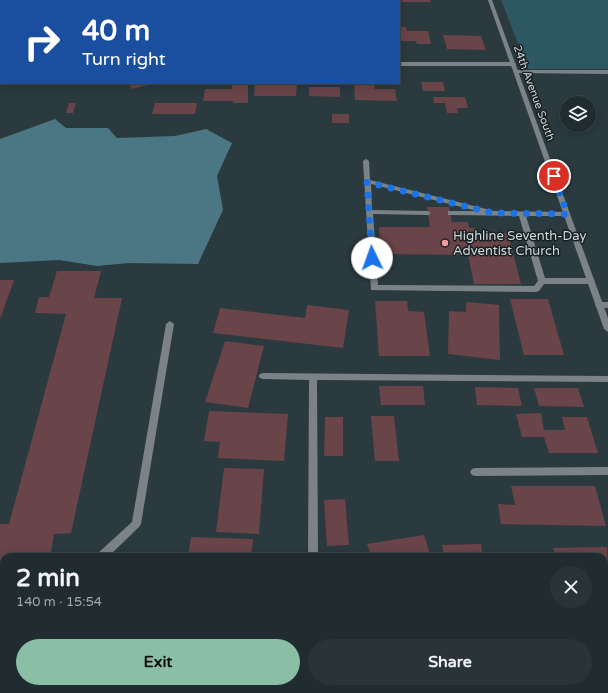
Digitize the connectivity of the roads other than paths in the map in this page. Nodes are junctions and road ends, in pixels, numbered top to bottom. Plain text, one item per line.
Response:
1 (490, 0) edge
2 (400, 64) edge
3 (513, 64) junction
4 (516, 71) junction
5 (608, 72) edge
6 (366, 161) dead end
7 (367, 182) junction
8 (369, 212) junction
9 (428, 213) dead end
10 (450, 213) dead end
11 (493, 213) junction
12 (522, 213) junction
13 (567, 214) junction
14 (591, 281) junction
15 (542, 282) junction
16 (599, 305) junction
17 (608, 305) edge
18 (606, 318) edge
19 (170, 324) dead end
20 (608, 329) edge
21 (263, 376) dead end
22 (313, 377) junction
23 (608, 379) edge
24 (608, 471) edge
25 (475, 472) dead end
26 (105, 553) edge
27 (313, 553) edge

1 - 3 street, 24th Avenue South
2 - 3 street
3 - 4 street, 24th Avenue South
4 - 5 street
4 - 13 street, 24th Avenue South
6 - 7 street
7 - 8 street
7 - 11 street
8 - 9 street
8 - 15 street
10 - 11 street
11 - 12 street
12 - 13 street
12 - 15 street
13 - 14 street, 24th Avenue South
14 - 15 street
14 - 16 street, 24th Avenue South
16 - 17 street
16 - 18 street, 24th Avenue South
18 - 20 street, 24th Avenue South
19 - 26 street
21 - 22 street
22 - 23 street
22 - 27 street
24 - 25 street

